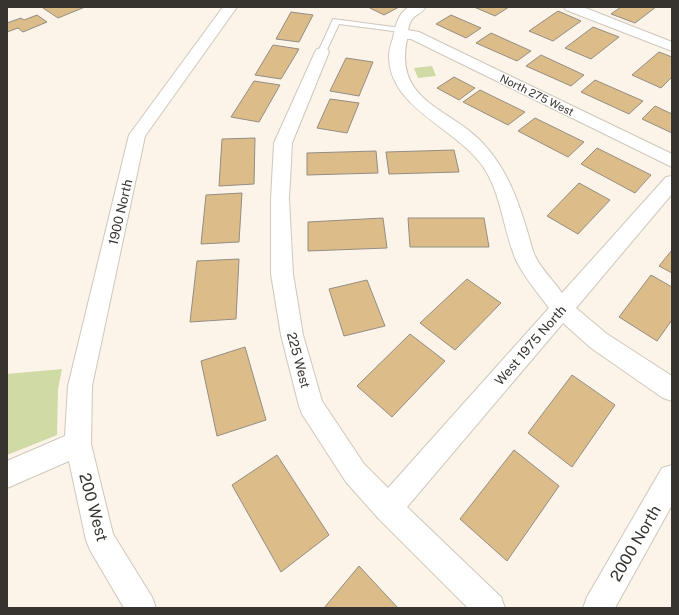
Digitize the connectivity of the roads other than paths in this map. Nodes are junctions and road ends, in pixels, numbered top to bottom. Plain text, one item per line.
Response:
1 (230, 7) edge
2 (419, 7) edge
3 (571, 7) edge
4 (401, 32) junction
5 (672, 47) edge
6 (322, 52) joint
7 (672, 161) edge
8 (672, 182) edge
9 (562, 309) junction
10 (672, 390) edge
11 (78, 444) junction
12 (7, 475) edge
13 (672, 478) edge
14 (388, 508) junction
15 (141, 608) edge
16 (490, 608) edge
17 (598, 608) edge

1 - 11 street, 1900 North
2 - 4 street
3 - 5 street
4 - 6 lane
4 - 7 street, North 275 West
4 - 9 street
6 - 14 street, 225 West
8 - 9 street, West 1975 North
9 - 10 street
9 - 14 street, West 1975 North
11 - 12 street
11 - 15 street, 200 West
13 - 17 street, 2000 North
14 - 16 street, 225 West

